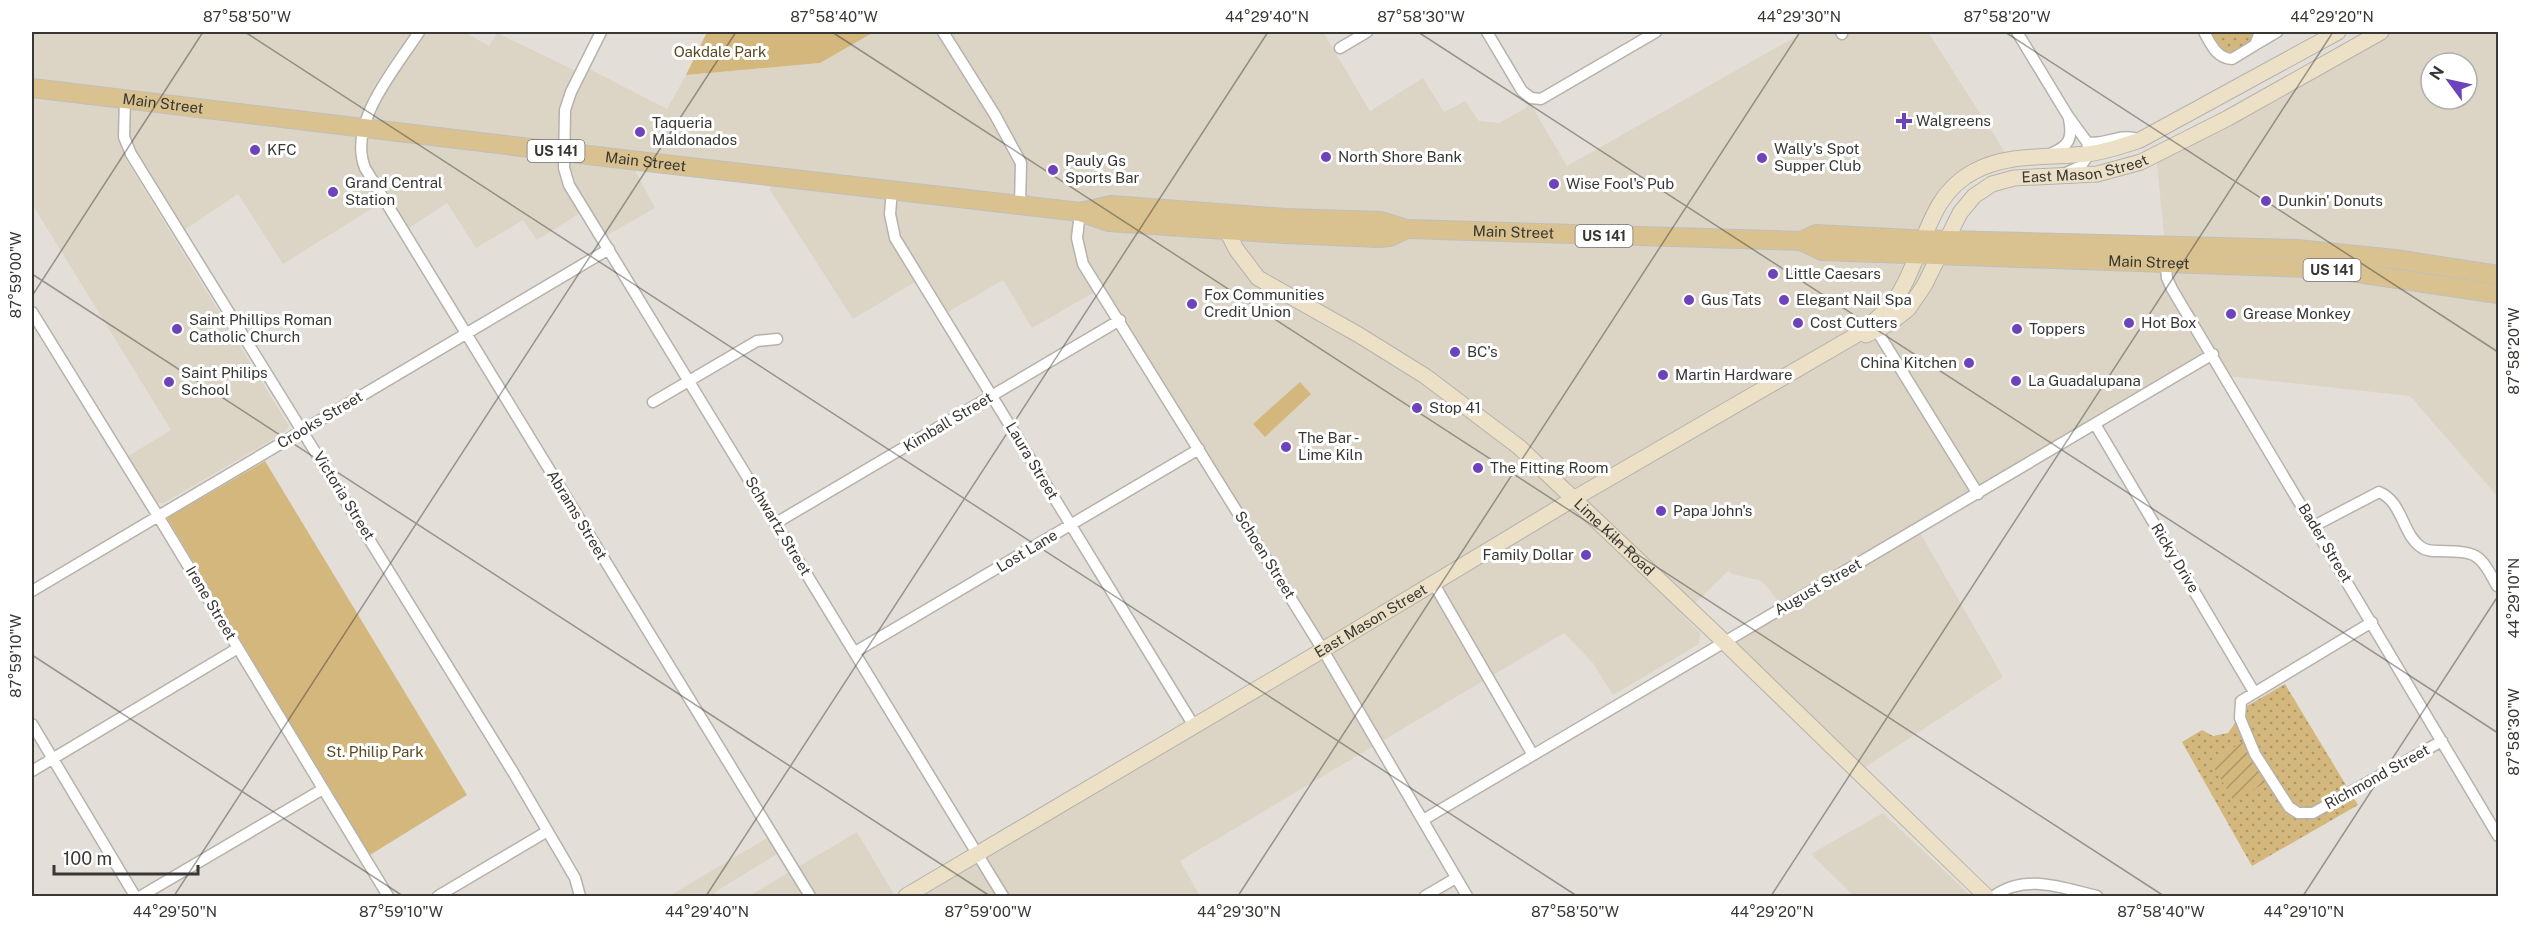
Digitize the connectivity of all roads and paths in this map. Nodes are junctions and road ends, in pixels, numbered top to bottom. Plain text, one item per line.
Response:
1 (419, 32) edge
2 (601, 32) edge
3 (944, 32) edge
4 (1367, 32) edge
5 (1487, 32) edge
6 (1656, 32) edge
7 (2017, 32) edge
8 (2204, 32) edge
9 (2260, 32) edge
10 (2277, 32) edge
11 (2338, 32) edge
12 (2381, 32) edge
13 (2255, 45) junction
14 (1340, 48) dead end
15 (32, 88) edge
16 (125, 100) junction
17 (2068, 116) junction
18 (364, 128) junction
19 (2088, 148) junction
20 (563, 152) junction
21 (2041, 158) junction
22 (2055, 177) junction
23 (892, 190) junction
24 (1020, 205) junction
25 (1080, 212) junction
26 (1227, 222) junction
27 (1946, 239) junction
28 (2165, 246) junction
29 (1919, 248) junction
30 (609, 249) junction
31 (1939, 256) junction
32 (2164, 264) junction
33 (2499, 275) edge
34 (2499, 294) edge
35 (32, 312) edge
36 (1120, 320) junction
37 (1875, 326) junction
38 (466, 333) junction
39 (777, 339) dead end
40 (2213, 354) junction
41 (689, 381) junction
42 (992, 396) junction
43 (653, 402) dead end
44 (2096, 424) junction
45 (303, 430) junction
46 (1199, 449) junction
47 (1978, 494) junction
48 (1575, 498) junction
49 (158, 516) junction
50 (776, 523) junction
51 (1071, 525) junction
52 (2314, 526) junction
53 (1434, 584) junction
54 (2497, 586) edge
55 (32, 591) edge
56 (2372, 622) junction
57 (1725, 642) junction
58 (238, 648) junction
59 (1323, 650) junction
60 (855, 652) junction
61 (2254, 692) junction
62 (32, 724) edge
63 (1194, 726) junction
64 (2442, 741) junction
65 (1533, 755) junction
66 (52, 758) junction
67 (32, 771) edge
68 (323, 789) junction
69 (1423, 820) junction
70 (546, 832) junction
71 (2499, 836) edge
72 (978, 854) junction
73 (1456, 878) junction
74 (580, 893) edge
75 (135, 897) edge
76 (141, 897) edge
77 (388, 897) edge
78 (438, 897) edge
79 (810, 897) edge
80 (906, 897) edge
81 (1003, 897) edge
82 (1425, 897) edge
83 (1467, 897) edge
84 (1986, 897) edge
85 (1994, 897) edge
86 (2097, 897) edge

1 - 18 street, Abrams Street
2 - 20 street, Schwartz Street
3 - 24 street
4 - 14 street
5 - 6 street
7 - 17 street
8 - 13 street
9 - 13 street
10 - 13 street
11 - 19 main road, East Mason Street
12 - 22 main road, East Mason Street
15 - 16 main road, Main Street / US 141
16 - 18 main road, Main Street / US 141
16 - 45 street, Victoria Street
17 - 19 street
17 - 21 street
18 - 20 main road, Main Street / US 141
18 - 38 street, Abrams Street
19 - 21 main road, East Mason Street
19 - 22 street
20 - 23 main road, Main Street / US 141
20 - 30 street, Schwartz Street
21 - 29 main road, East Mason Street
22 - 27 main road, East Mason Street
23 - 24 main road, Main Street / US 141
23 - 42 street, Laura Street
24 - 25 main road, Main Street / US 141
25 - 26 main road, Main Street / US 141
25 - 36 street, Schoen Street
26 - 29 main road, Main Street / US 141
26 - 48 main road, Lime Kiln Road
27 - 28 main road, Main Street / US 141
27 - 29 main road, Main Street / US 141
27 - 31 main road, East Mason Street
28 - 32 street, Bader Street
28 - 33 main road, Main Street / US 141
29 - 31 main road, Main Street / US 141
29 - 37 main road, East Mason Street
30 - 38 street, Crooks Street
30 - 41 street, Schwartz Street
31 - 32 main road, Main Street / US 141
31 - 37 main road, East Mason Street
32 - 34 main road, Main Street / US 141
32 - 40 street, Bader Street
35 - 49 street, Irene Street
36 - 42 street, Kimball Street
36 - 46 street, Schoen Street
37 - 47 street
37 - 48 main road, East Mason Street
38 - 45 street, Crooks Street
38 - 79 street, Abrams Street
39 - 41 street
40 - 44 street, August Street
40 - 52 street, Bader Street
41 - 43 street
41 - 50 street, Schwartz Street
42 - 50 street, Kimball Street
42 - 51 street, Laura Street
44 - 47 street, August Street
44 - 61 street, Ricky Drive
45 - 49 street, Crooks Street
45 - 70 street, Victoria Street
46 - 51 street, Lost Lane
46 - 59 street, Schoen Street
47 - 57 street, August Street
48 - 53 main road, East Mason Street
48 - 57 main road, Lime Kiln Road
49 - 55 street, Crooks Street
49 - 58 street, Irene Street
50 - 60 street, Schwartz Street
51 - 60 street, Lost Lane
51 - 63 street, Laura Street
52 - 54 street
52 - 56 street, Bader Street
53 - 59 main road, East Mason Street
53 - 65 street
56 - 61 street
56 - 64 street, Bader Street
57 - 65 street, August Street
57 - 84 main road, Lime Kiln Road
58 - 66 street
58 - 68 street, Irene Street
59 - 63 main road, East Mason Street
59 - 69 street, Schoen Street
60 - 72 street, Schwartz Street
61 - 64 street, Richmond Street
62 - 66 street
63 - 72 main road, East Mason Street
64 - 71 street, Bader Street
65 - 69 street, August Street
66 - 67 street
66 - 75 street
68 - 76 street
68 - 77 street, Irene Street
69 - 73 street, Schoen Street
70 - 74 street, Victoria Street
70 - 78 street
72 - 80 main road, East Mason Street
72 - 81 street, Schwartz Street
73 - 82 street
73 - 83 street, Schoen Street
85 - 86 street

